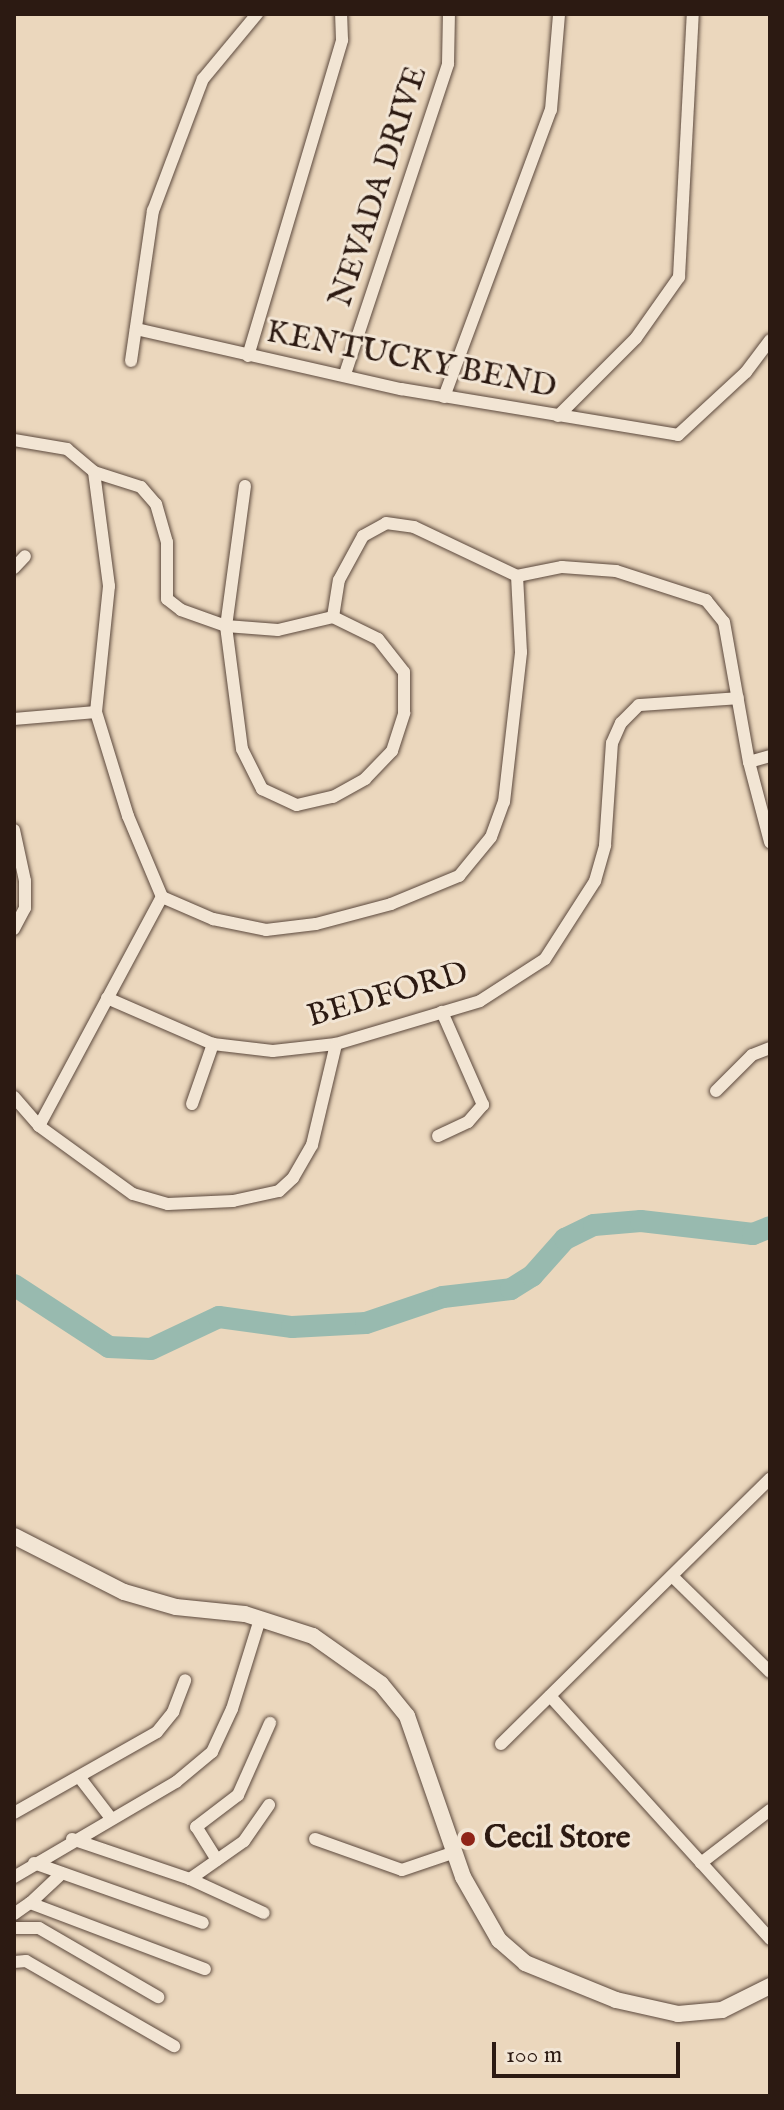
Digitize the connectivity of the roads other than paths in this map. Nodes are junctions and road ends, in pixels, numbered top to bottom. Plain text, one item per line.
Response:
1 (257, 14) edge
2 (341, 14) edge
3 (449, 14) edge
4 (559, 14) edge
5 (693, 14) edge
6 (136, 329) junction
7 (770, 340) edge
8 (248, 356) junction
9 (131, 361) dead end
10 (345, 374) junction
11 (444, 397) junction
12 (558, 416) junction
13 (14, 440) edge
14 (94, 472) junction
15 (245, 486) dead end
16 (25, 556) dead end
17 (14, 568) edge
18 (517, 576) junction
19 (333, 617) junction
20 (226, 626) junction
21 (738, 698) junction
22 (96, 712) junction
23 (14, 719) edge
24 (770, 756) edge
25 (749, 762) junction
26 (14, 830) edge
27 (770, 842) edge
28 (162, 897) junction
29 (14, 929) edge
30 (107, 998) junction
31 (442, 1012) junction
32 (213, 1044) junction
33 (336, 1044) junction
34 (770, 1048) edge
35 (716, 1091) dead end
36 (14, 1097) edge
37 (192, 1104) dead end
38 (39, 1126) junction
39 (438, 1136) dead end
40 (770, 1479) edge
41 (14, 1536) edge
42 (672, 1576) junction
43 (260, 1619) junction
44 (770, 1672) edge
45 (185, 1680) dead end
46 (550, 1696) junction
47 (270, 1723) dead end
48 (501, 1744) dead end
49 (80, 1778) junction
50 (269, 1805) dead end
51 (770, 1810) edge
52 (14, 1813) edge
53 (110, 1817) junction
54 (72, 1839) junction
55 (315, 1839) dead end
56 (455, 1852) junction
57 (217, 1860) junction
58 (34, 1863) junction
59 (701, 1863) junction
60 (59, 1876) junction
61 (14, 1877) edge
62 (190, 1879) junction
63 (30, 1903) junction
64 (264, 1913) dead end
65 (14, 1914) edge
66 (203, 1923) dead end
67 (14, 1928) edge
68 (770, 1939) edge
69 (14, 1962) edge
70 (205, 1969) dead end
71 (770, 1986) edge
72 (158, 1997) dead end
73 (174, 2046) dead end

1 - 6 street
2 - 8 street
3 - 10 street, NEVADA DRIVE
4 - 11 street
5 - 12 street
6 - 8 street, KENTUCKY BEND
6 - 9 street
7 - 12 street, KENTUCKY BEND
8 - 10 street, KENTUCKY BEND
10 - 11 street, KENTUCKY BEND
11 - 12 street, KENTUCKY BEND
13 - 14 street
14 - 20 street
14 - 22 street
15 - 20 street
16 - 17 street
18 - 19 street
18 - 21 street
18 - 28 street
19 - 20 street
19 - 20 street
21 - 25 street
21 - 31 street, BEDFORD
22 - 23 street
22 - 28 street
24 - 25 street
25 - 27 street
26 - 29 street
28 - 30 street
30 - 32 street, BEDFORD
30 - 38 street
31 - 33 street, BEDFORD
31 - 39 street
32 - 33 street, BEDFORD
32 - 37 street
33 - 38 street
34 - 35 street
36 - 38 street
40 - 42 street
41 - 43 street
42 - 44 street
42 - 46 street
43 - 53 street
43 - 56 street
45 - 49 street
46 - 48 street
46 - 59 street
47 - 57 street
49 - 52 street
49 - 53 street
50 - 57 street
51 - 59 street
53 - 54 street
54 - 58 street
54 - 62 street
55 - 56 street
56 - 71 street
57 - 62 street
58 - 60 street
58 - 61 street
59 - 68 street
60 - 63 street
60 - 66 street
62 - 64 street
63 - 65 street
63 - 70 street
67 - 72 street
69 - 73 street

